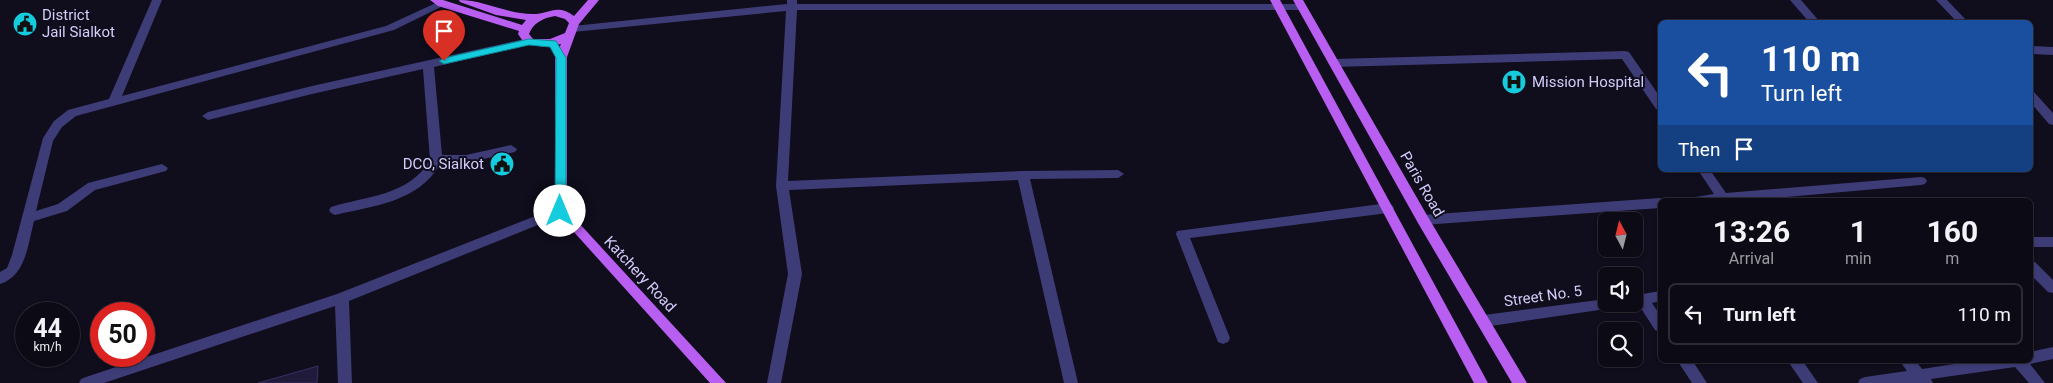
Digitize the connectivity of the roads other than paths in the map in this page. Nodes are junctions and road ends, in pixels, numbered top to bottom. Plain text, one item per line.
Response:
1 (157, 0) edge
2 (464, 0) edge
3 (1795, 0) edge
4 (1941, 0) edge
5 (439, 2) edge
6 (591, 3) edge
7 (1277, 3) edge
8 (1299, 3) edge
9 (792, 4) edge
10 (1088, 4) edge
11 (561, 14) junction
12 (535, 18) junction
13 (1813, 20) edge
14 (1961, 20) edge
15 (524, 29) junction
16 (572, 29) junction
17 (529, 42) junction
18 (553, 43) junction
19 (2033, 50) edge
20 (2053, 51) edge
21 (561, 58) junction
22 (1334, 63) junction
23 (428, 65) junction
24 (2033, 98) edge
25 (114, 101) junction
26 (1658, 103) edge
27 (2033, 113) edge
28 (208, 116) dead end
29 (2051, 116) edge
30 (511, 149) dead end
31 (436, 160) junction
32 (162, 168) dead end
33 (1705, 172) edge
34 (1118, 174) dead end
35 (1023, 175) junction
36 (1921, 181) dead end
37 (782, 186) junction
38 (1723, 198) joint
39 (1658, 203) edge
40 (1388, 208) junction
41 (335, 210) dead end
42 (560, 211) junction
43 (29, 217) junction
44 (1423, 220) junction
45 (2033, 242) edge
46 (2053, 242) edge
47 (2033, 269) edge
48 (0, 279) edge
49 (2033, 283) edge
50 (2049, 284) edge
51 (1658, 296) edge
52 (342, 298) junction
53 (1643, 298) edge
54 (1598, 305) edge
55 (1643, 305) edge
56 (1484, 320) junction
57 (1658, 324) edge
58 (1223, 338) dead end
59 (2053, 353) edge
60 (2033, 357) edge
61 (1686, 363) edge
62 (1796, 363) edge
63 (1909, 363) edge
64 (2004, 363) edge
65 (2021, 363) edge
66 (1922, 379) edge
67 (86, 383) edge
68 (345, 383) edge
69 (719, 383) edge
70 (774, 383) edge
71 (1071, 383) edge
72 (1481, 383) edge
73 (1520, 383) edge
74 (1700, 383) edge
75 (1811, 383) edge
76 (1865, 383) edge
77 (2038, 383) edge

1 - 25 street
2 - 12 main road
3 - 13 street
4 - 14 street
5 - 15 main road
5 - 25 street
6 - 11 main road
6 - 16 main road
7 - 8 street
7 - 10 street
7 - 40 main road
8 - 22 main road, Paris Road
9 - 10 street
9 - 16 street
9 - 37 street
11 - 12 main road
11 - 16 main road
12 - 15 main road
15 - 17 main road
16 - 18 main road
16 - 21 main road
17 - 18 main road
17 - 23 street
18 - 21 main road
19 - 20 street
21 - 42 main road
22 - 26 street
22 - 44 main road, Paris Road
23 - 28 street
23 - 31 street
24 - 29 street
25 - 43 street
27 - 29 street
30 - 31 street
31 - 41 street
32 - 43 street
33 - 38 street
34 - 35 street
35 - 37 street
35 - 71 street
36 - 38 street
37 - 70 street
39 - 44 street
40 - 58 street
40 - 72 main road
42 - 52 street
42 - 69 main road, Katchery Road
43 - 48 street
44 - 56 main road, Paris Road
45 - 46 street
47 - 50 street
49 - 50 street
51 - 53 street
52 - 67 street
52 - 68 street
54 - 56 street, Street No. 5
55 - 57 street
56 - 73 main road, Paris Road
59 - 60 street
61 - 74 street
62 - 75 street
63 - 66 street
64 - 66 street
65 - 77 street
66 - 76 street

